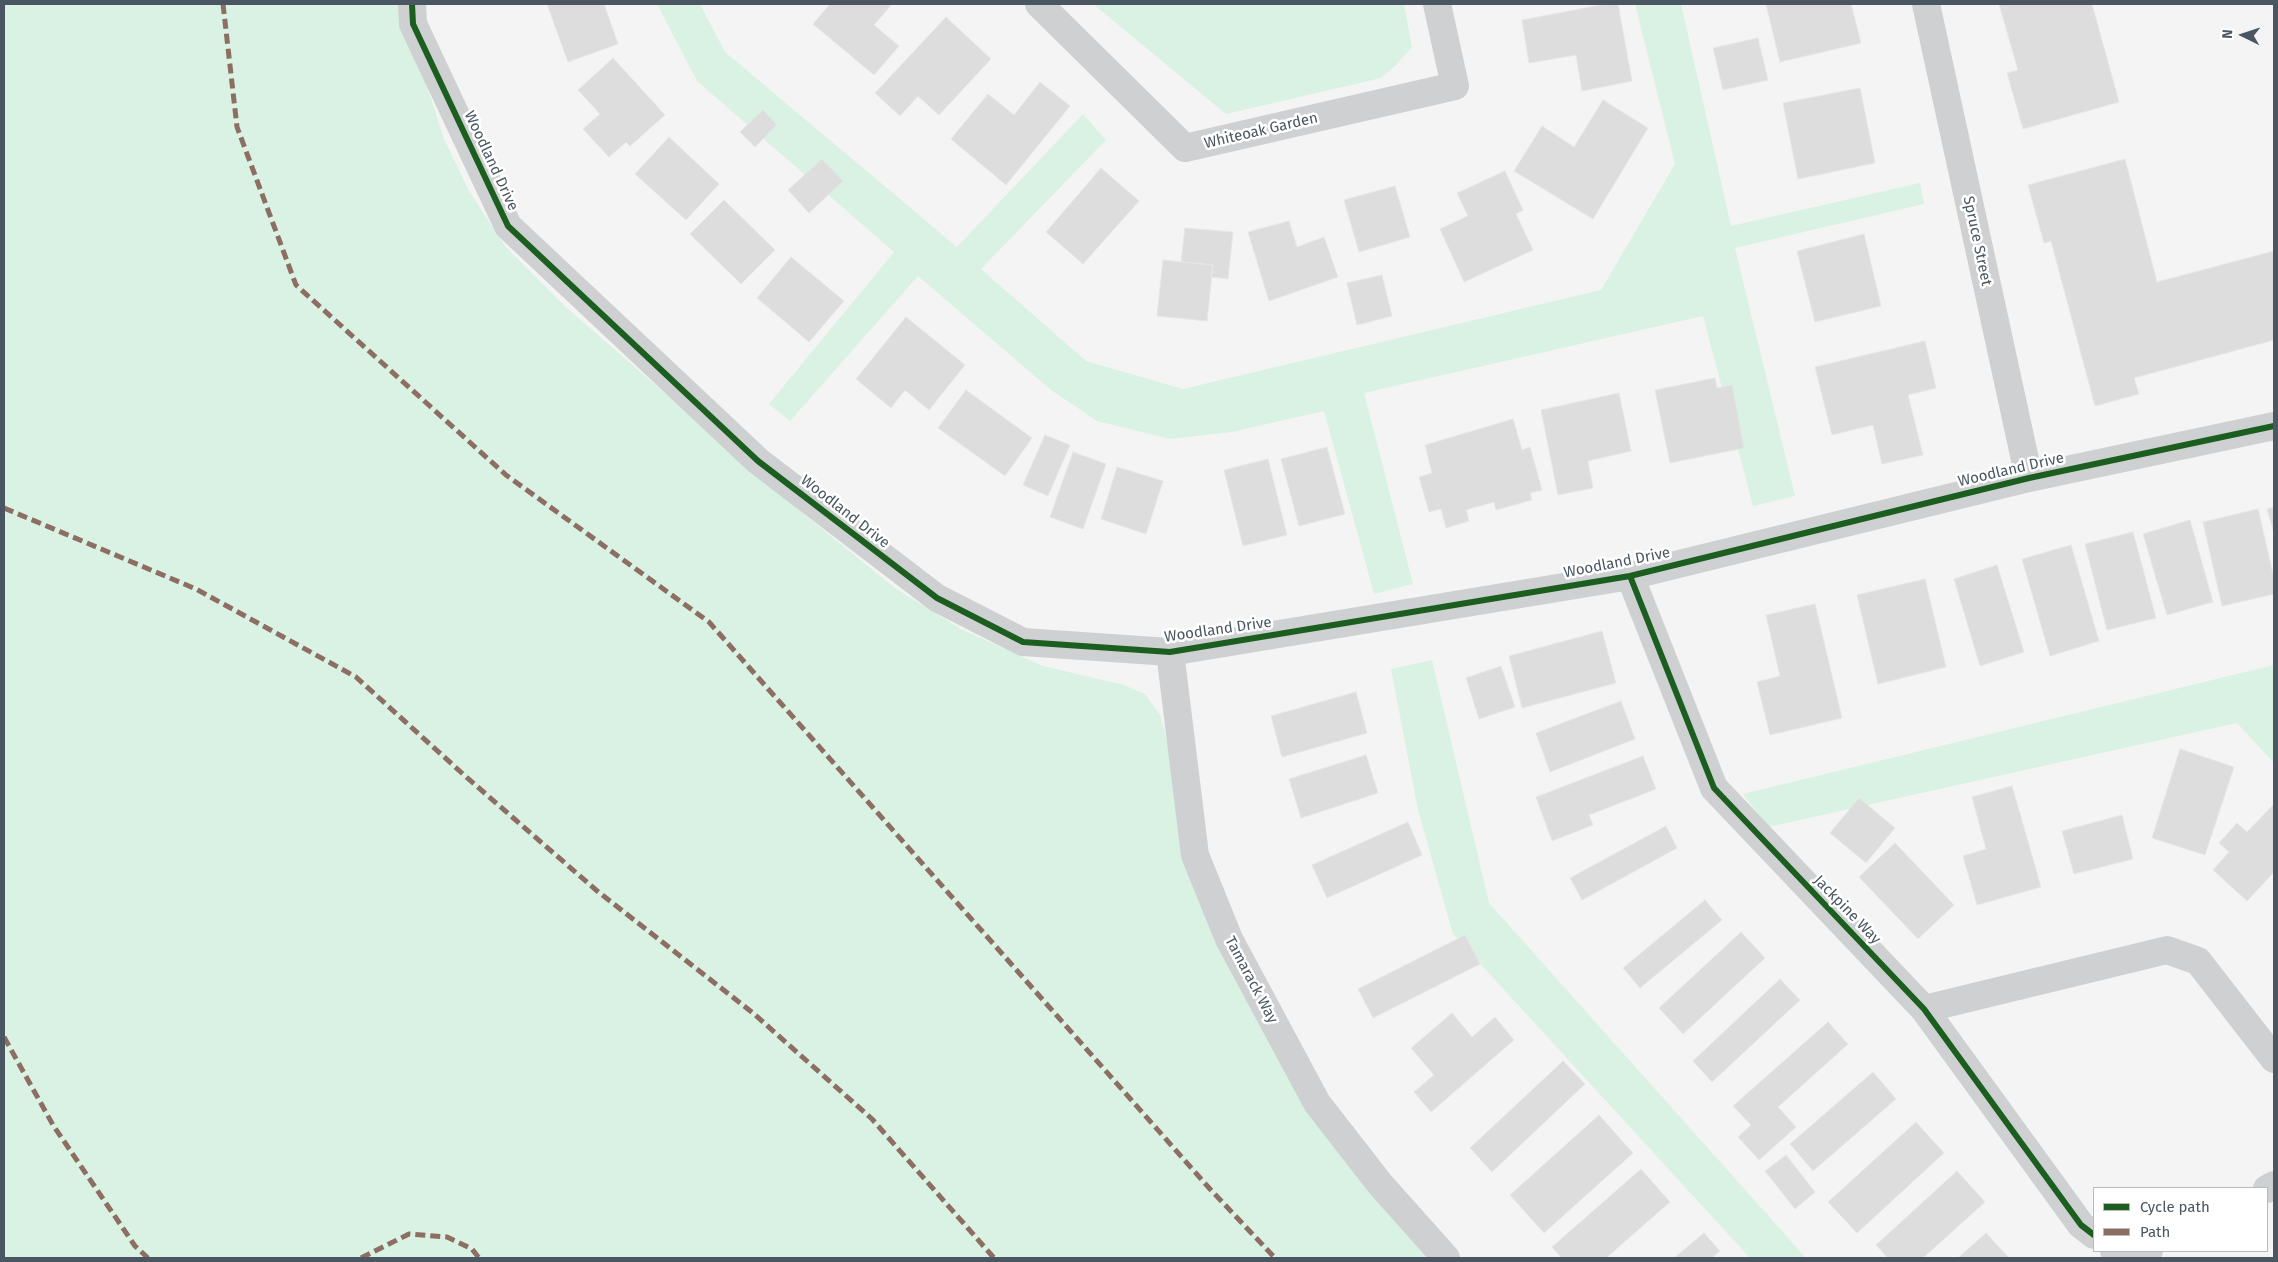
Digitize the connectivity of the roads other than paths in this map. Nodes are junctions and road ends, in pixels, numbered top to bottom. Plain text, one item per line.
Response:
1 (412, 4) edge
2 (1039, 4) edge
3 (1437, 4) edge
4 (1926, 4) edge
5 (2274, 426) edge
6 (2029, 478) junction
7 (1630, 576) junction
8 (1170, 652) junction
9 (1924, 1009) junction
10 (2274, 1059) edge
11 (2093, 1234) edge
12 (2115, 1252) edge
13 (2143, 1252) edge
14 (1446, 1258) edge

1 - 8 street, Woodland Drive
2 - 3 street, Whiteoak Garden
4 - 6 street, Spruce Street
5 - 6 street, Woodland Drive
6 - 7 street, Woodland Drive
7 - 8 street, Woodland Drive
7 - 9 street, Jackpine Way
8 - 14 street, Tamarack Way
9 - 10 street
9 - 11 street, Jackpine Way
12 - 13 street

